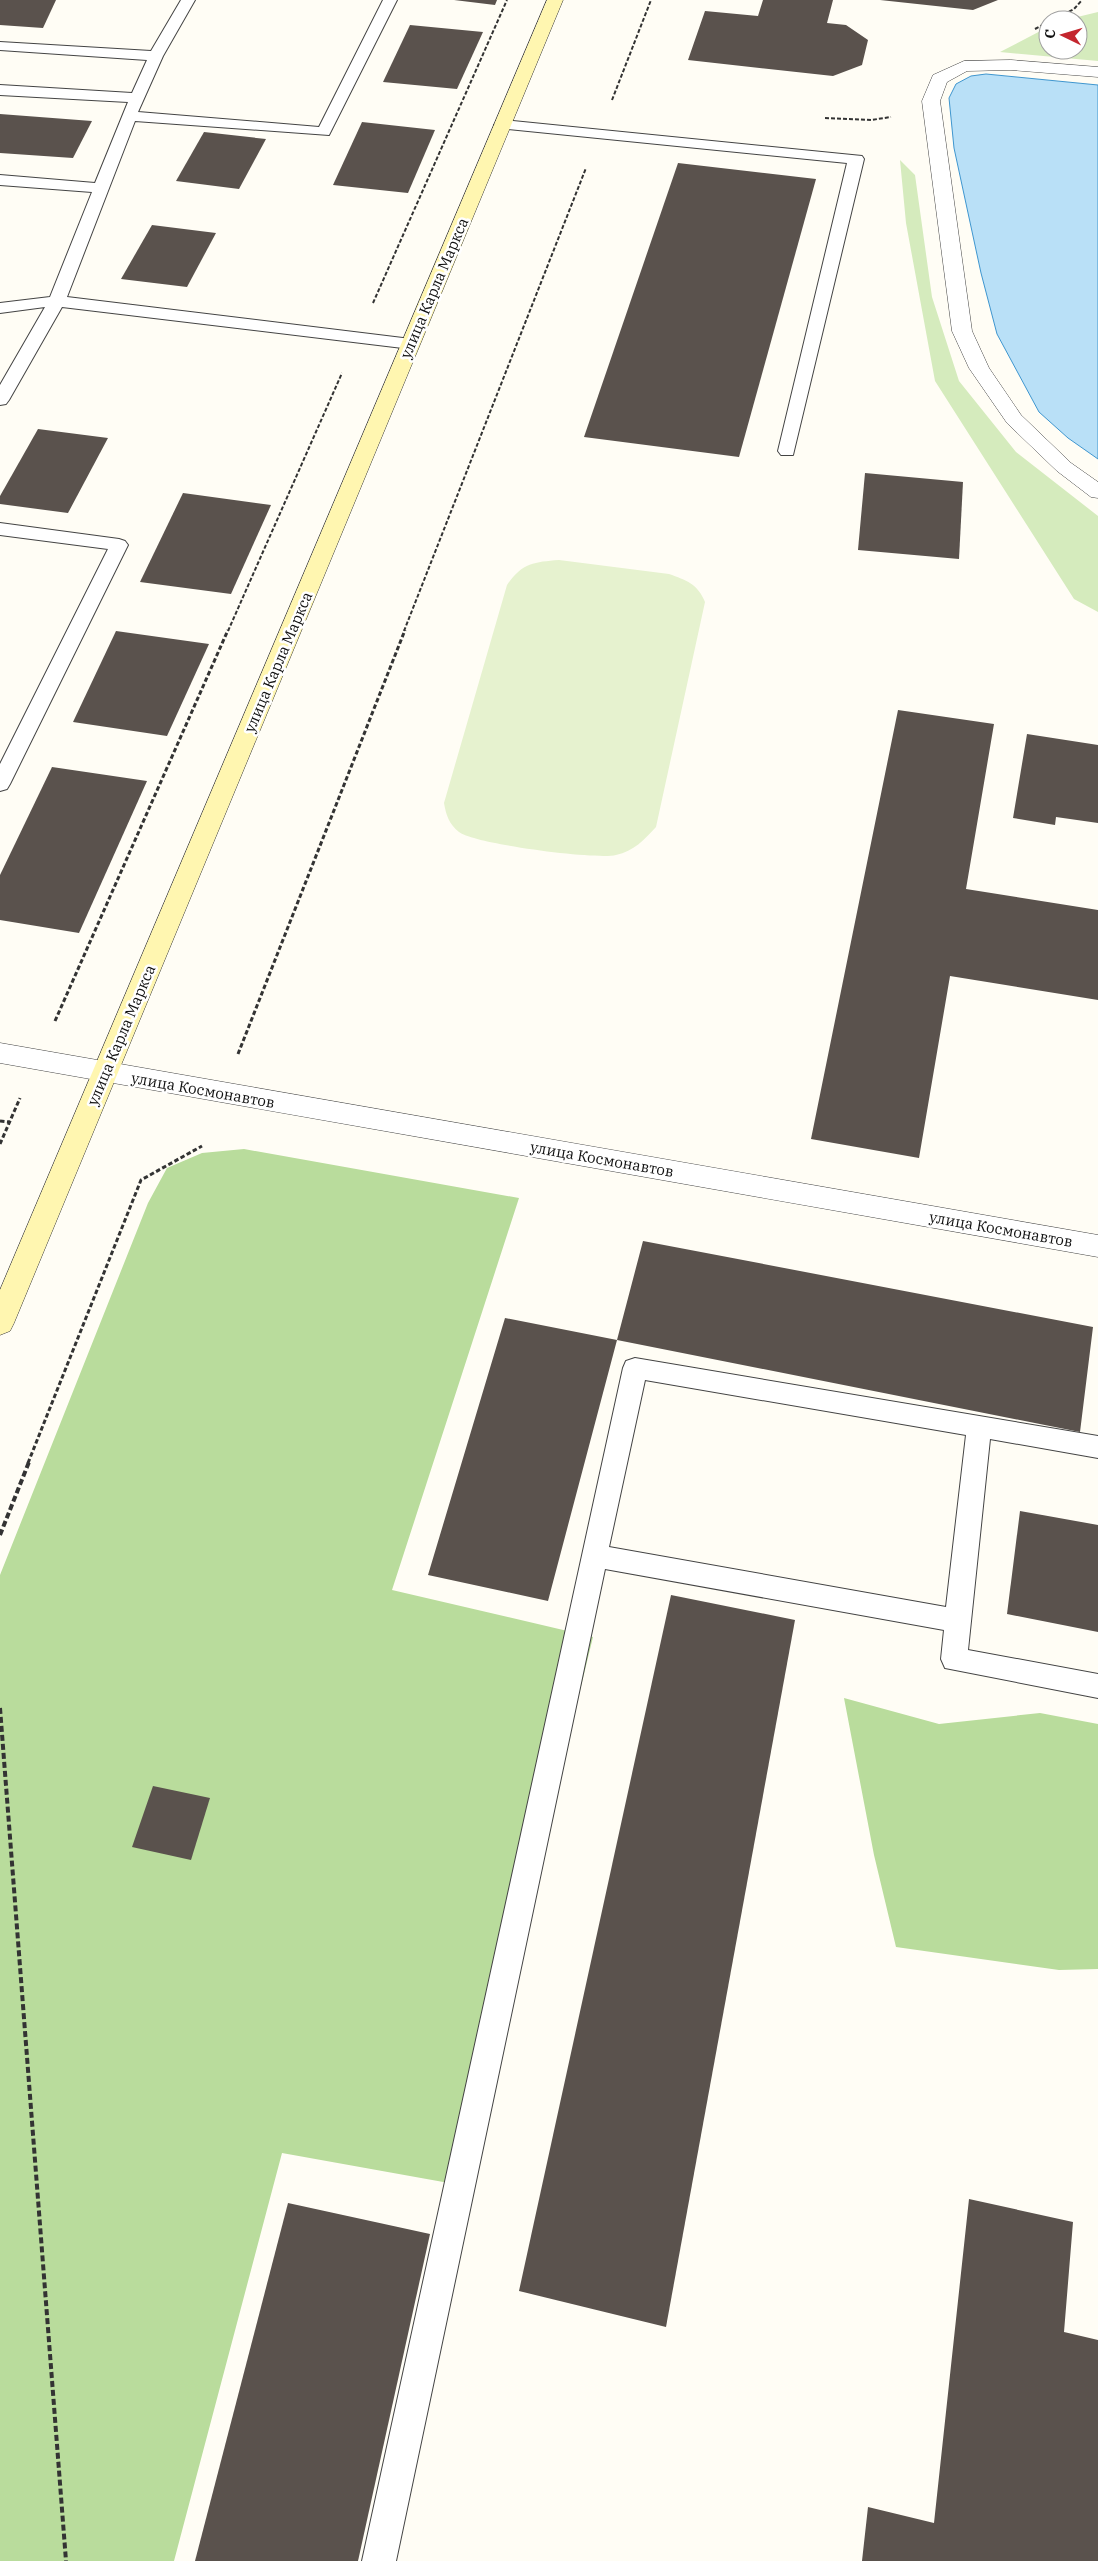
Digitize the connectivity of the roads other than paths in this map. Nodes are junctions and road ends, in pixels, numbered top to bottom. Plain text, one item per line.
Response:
1 (188, 0) edge
2 (390, 0) edge
3 (555, 0) edge
4 (0, 46) edge
5 (156, 56) junction
6 (1098, 72) edge
7 (0, 90) edge
8 (136, 98) junction
9 (129, 116) junction
10 (502, 125) junction
11 (0, 180) edge
12 (101, 188) junction
13 (57, 301) junction
14 (0, 308) edge
15 (411, 344) junction
16 (0, 400) edge
17 (787, 451) dead end
18 (1098, 492) edge
19 (0, 530) edge
20 (0, 784) edge
21 (0, 1053) edge
22 (106, 1072) junction
23 (1098, 1246) edge
24 (0, 1323) edge
25 (980, 1426) junction
26 (1098, 1447) edge
27 (595, 1556) junction
28 (958, 1621) junction
29 (1098, 1686) edge
30 (379, 2561) edge

1 - 5 lane
2 - 9 lane
3 - 10 street, улица Карла Маркса
4 - 5 lane
5 - 8 lane
6 - 18 street
7 - 8 lane
8 - 9 lane
9 - 12 lane
10 - 15 street, улица Карла Маркса
10 - 17 lane
11 - 12 lane
12 - 13 lane
13 - 14 lane
13 - 15 lane
13 - 16 lane
15 - 22 street, улица Карла Маркса
19 - 20 lane
21 - 22 street, улица Космонавтов
22 - 23 street, улица Космонавтов
22 - 24 street, улица Карла Маркса
25 - 26 lane
25 - 27 lane
25 - 28 lane
27 - 28 lane
27 - 30 lane
28 - 29 lane

